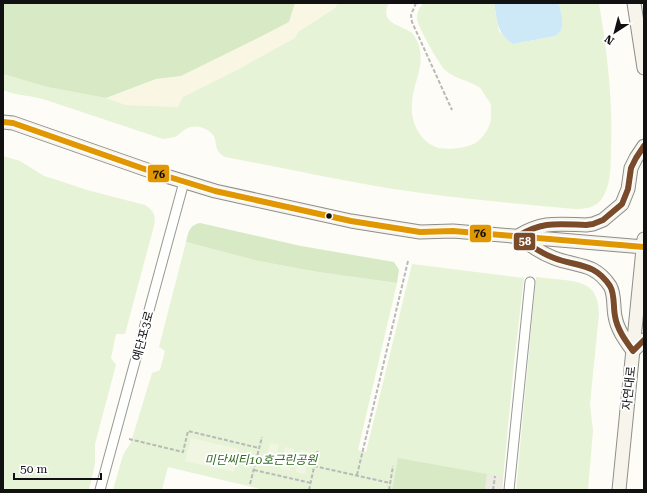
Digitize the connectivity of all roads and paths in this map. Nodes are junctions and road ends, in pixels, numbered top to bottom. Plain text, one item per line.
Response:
1 (416, 3) edge
2 (634, 3) edge
3 (644, 68) edge
4 (452, 110) dead end
5 (3, 122) edge
6 (644, 146) edge
7 (184, 182) junction
8 (518, 236) junction
9 (644, 239) edge
10 (644, 247) edge
11 (408, 261) dead end
12 (530, 282) dead end
13 (644, 340) edge
14 (633, 350) junction
15 (262, 437) dead end
16 (129, 439) dead end
17 (259, 448) junction
18 (318, 449) dead end
19 (314, 466) junction
20 (393, 466) dead end
21 (254, 470) junction
22 (357, 475) junction
23 (495, 476) dead end
24 (311, 482) junction
25 (390, 483) junction
26 (250, 484) dead end
27 (100, 490) edge
28 (309, 490) edge
29 (389, 490) edge
30 (493, 490) edge
31 (509, 490) edge
32 (619, 490) edge

1 - 4 path
2 - 3 main road
5 - 7 main road
6 - 8 main road
7 - 8 main road
7 - 27 street, 예단포3로
8 - 10 main road
8 - 14 main road
9 - 10 main road, 자연대로
10 - 14 main road, 자연대로
11 - 22 path
12 - 31 street
13 - 14 main road
14 - 32 main road, 자연대로
15 - 17 path
16 - 17 path
17 - 21 path
18 - 19 path
19 - 22 path
19 - 24 path
20 - 25 path
21 - 24 path
21 - 26 path
22 - 25 path
23 - 30 path
24 - 28 path
25 - 29 path

